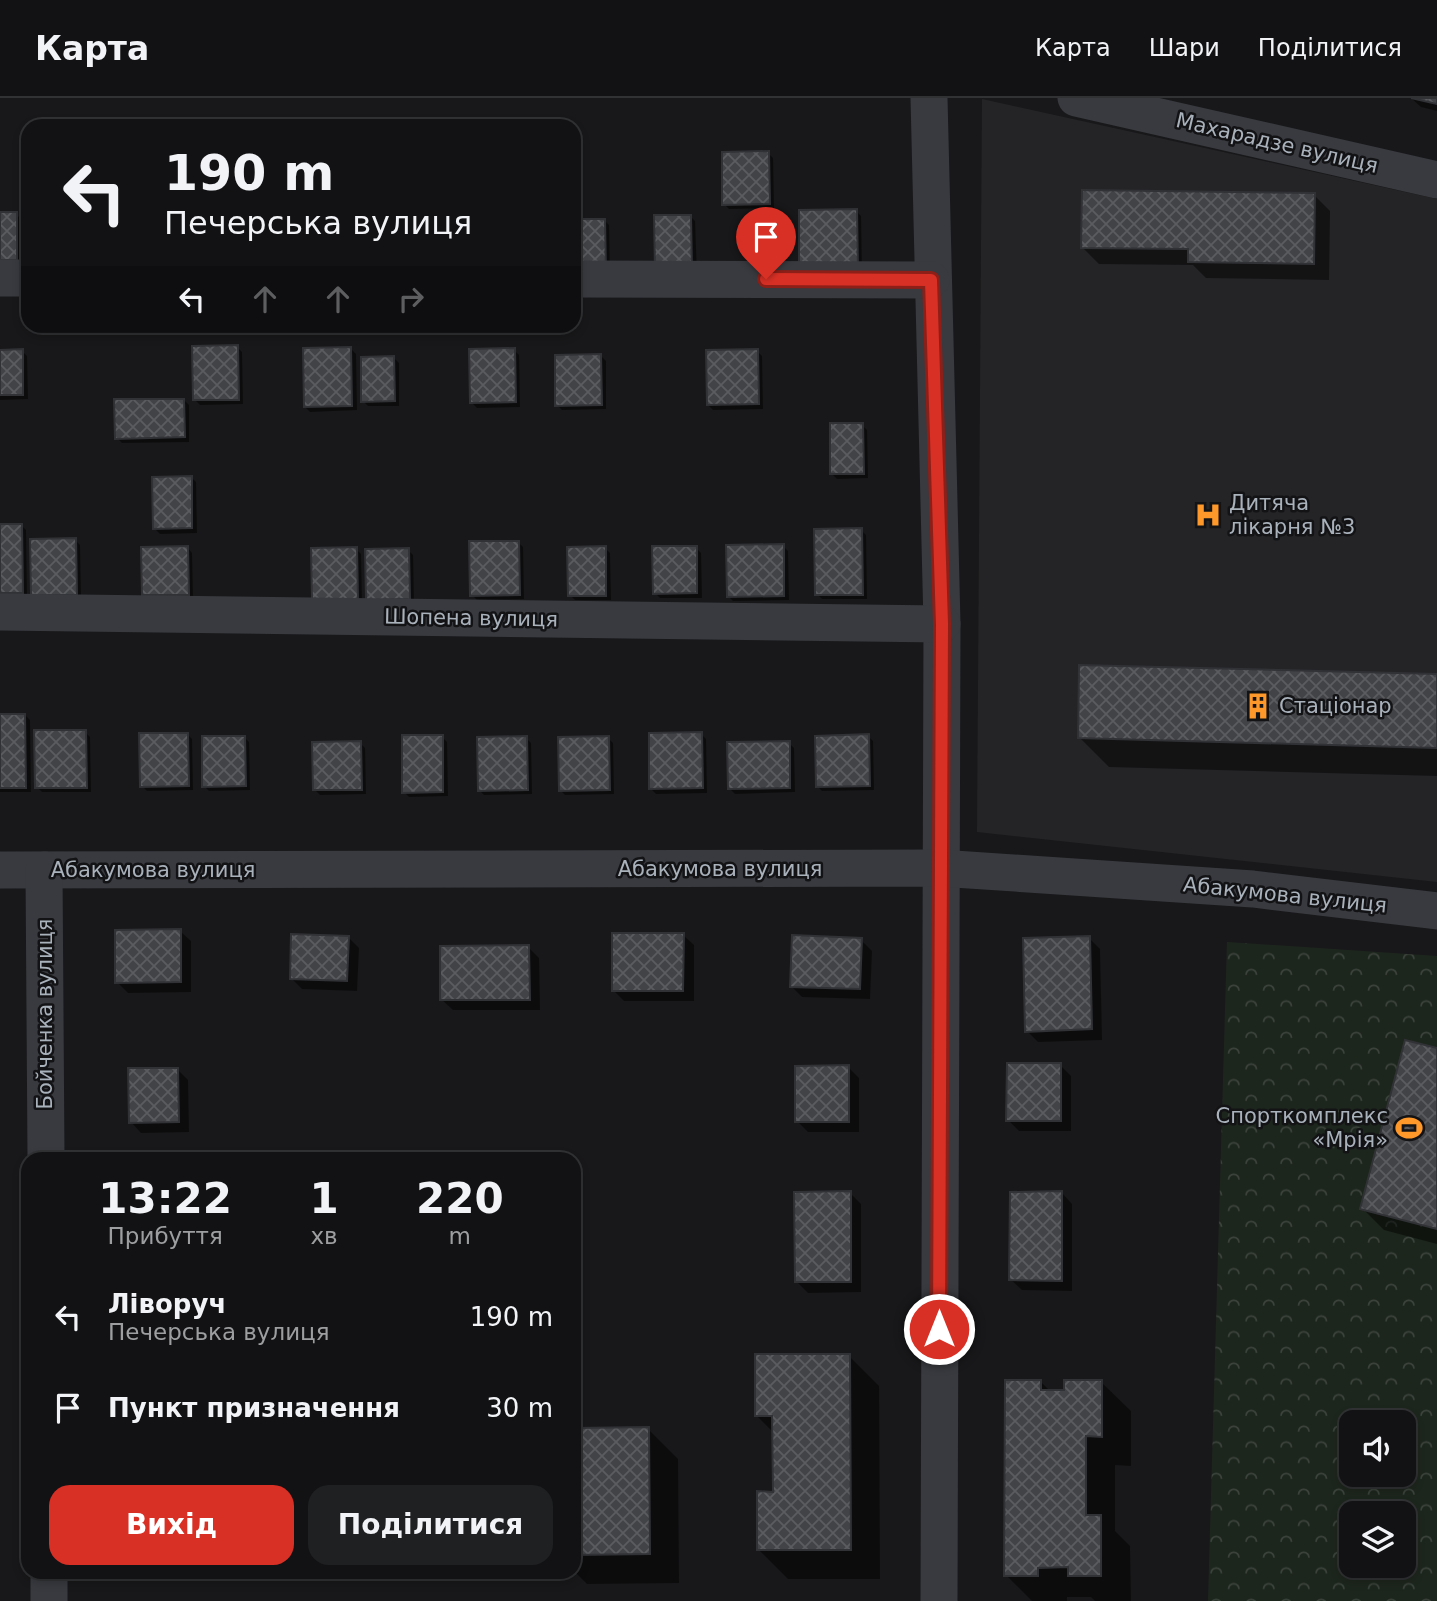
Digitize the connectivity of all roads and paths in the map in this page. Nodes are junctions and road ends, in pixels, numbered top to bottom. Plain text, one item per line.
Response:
1 (929, 98) edge
2 (1076, 98) edge
3 (1437, 180) edge
4 (0, 278) edge
5 (21, 278) edge
6 (581, 279) edge
7 (931, 280) junction
8 (0, 612) edge
9 (942, 624) junction
10 (939, 868) junction
11 (0, 870) edge
12 (44, 870) junction
13 (1437, 911) edge
14 (46, 1152) edge
15 (49, 1579) edge
16 (49, 1601) edge
17 (939, 1601) edge

1 - 7 street
2 - 3 street, Махарадзе вулиця
4 - 5 street
6 - 7 street
7 - 9 street
8 - 9 street, Шопена вулиця
9 - 10 street
10 - 12 street, Абакумова вулиця
10 - 13 street, Абакумова вулиця
10 - 17 street
11 - 12 street, Абакумова вулиця
12 - 14 street, Бойченка вулиця
15 - 16 street

